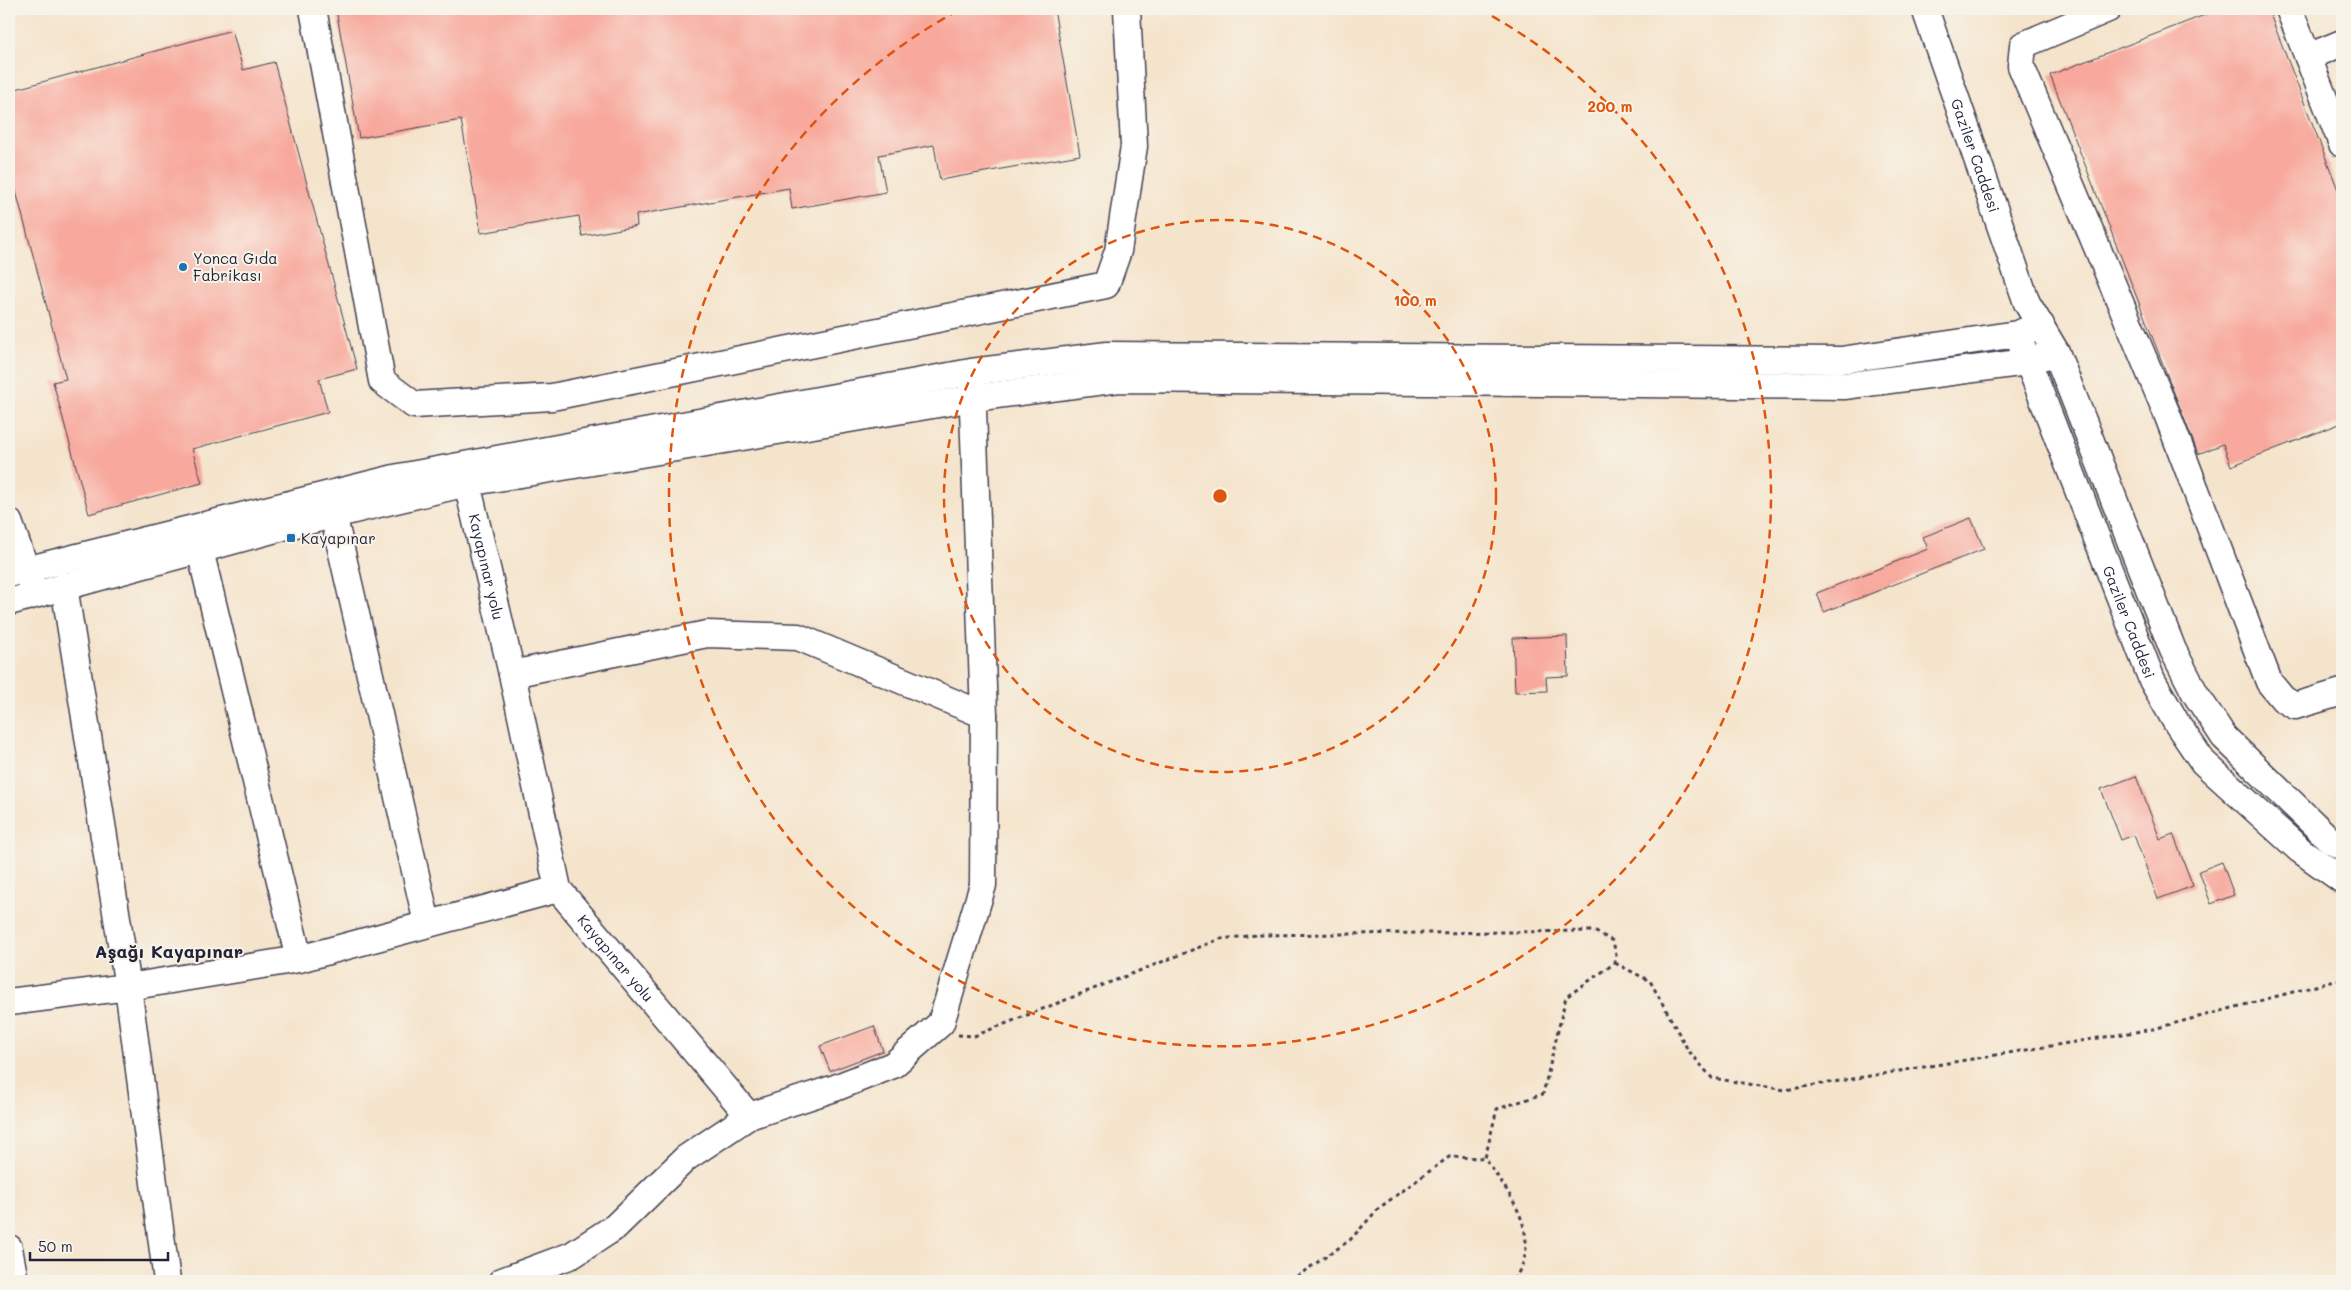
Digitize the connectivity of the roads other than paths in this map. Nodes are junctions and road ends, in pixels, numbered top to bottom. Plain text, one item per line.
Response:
1 (313, 9) edge
2 (1127, 9) edge
3 (1925, 9) edge
4 (2108, 9) edge
5 (2289, 9) edge
6 (2342, 43) edge
7 (2308, 57) junction
8 (2342, 144) edge
9 (2028, 303) junction
10 (2041, 325) junction
11 (2017, 334) junction
12 (2056, 352) junction
13 (2027, 362) junction
14 (971, 372) junction
15 (974, 398) junction
16 (467, 483) junction
17 (333, 514) junction
18 (9, 522) edge
19 (200, 550) junction
20 (18, 572) edge
21 (64, 586) junction
22 (35, 594) junction
23 (9, 602) edge
24 (512, 674) junction
25 (2342, 692) edge
26 (984, 715) junction
27 (2342, 847) edge
28 (2342, 880) edge
29 (558, 889) junction
30 (427, 923) junction
31 (298, 958) junction
32 (128, 988) junction
33 (9, 1002) edge
34 (749, 1116) junction
35 (9, 1248) edge
36 (15, 1281) edge
37 (166, 1281) edge
38 (502, 1281) edge

1 - 2 street
3 - 9 street, Gaziler Caddesi
4 - 25 street
5 - 7 street
6 - 7 street
7 - 8 street
9 - 10 street, Gaziler Caddesi
9 - 11 street
10 - 11 street
10 - 12 street, Gaziler Caddesi
11 - 13 street, Gaziler Caddesi
11 - 14 street
12 - 13 street
12 - 27 street, Gaziler Caddesi
13 - 15 street
13 - 28 street, Gaziler Caddesi
14 - 15 street
14 - 20 street
15 - 16 street
15 - 26 street
16 - 17 street
16 - 24 street, Kayapınar yolu
17 - 19 street
17 - 30 street
18 - 20 street
19 - 21 street
19 - 31 street
20 - 22 street
21 - 22 street
21 - 32 street
22 - 23 street
24 - 26 street
24 - 29 street, Kayapınar yolu
26 - 34 street
29 - 30 street
29 - 34 street, Kayapınar yolu
30 - 31 street
31 - 32 street
32 - 33 street
32 - 37 street
34 - 38 street
35 - 36 street

